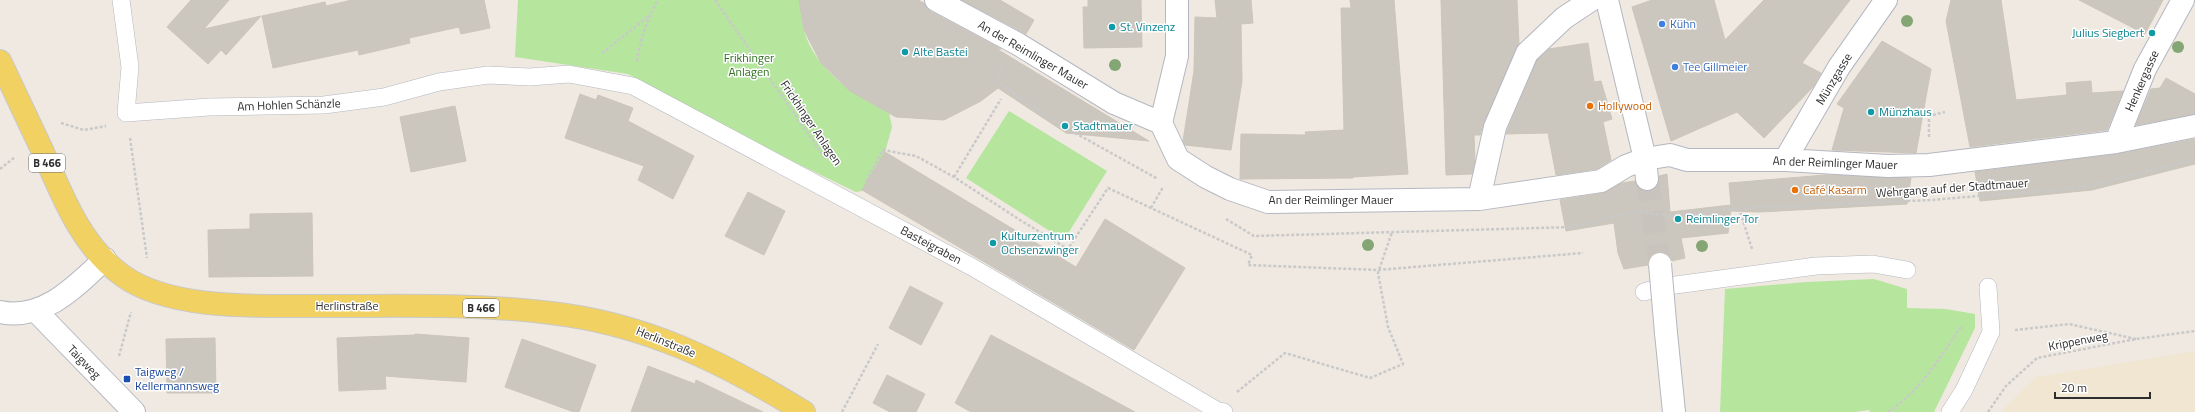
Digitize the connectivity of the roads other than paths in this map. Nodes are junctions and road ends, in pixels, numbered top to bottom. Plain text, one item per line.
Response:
1 (121, 0) edge
2 (936, 0) edge
3 (1177, 0) edge
4 (1591, 0) edge
5 (1607, 0) edge
6 (1886, 0) edge
7 (2183, 0) edge
8 (0, 61) edge
9 (633, 86) joint
10 (1161, 123) junction
11 (2195, 126) edge
12 (2116, 142) junction
13 (1785, 160) junction
14 (1646, 169) junction
15 (1479, 199) junction
16 (105, 260) junction
17 (1660, 264) tunnel mouth
18 (1907, 270) dead end
19 (1988, 287) dead end
20 (1652, 289) junction
21 (35, 310) junction
22 (0, 312) edge
23 (1221, 411) edge
24 (134, 412) edge
25 (804, 412) edge
26 (1674, 412) edge
27 (1950, 412) edge

1 - 9 lane, Am Hohlen Schänzle
2 - 10 street, An der Reimlinger Mauer
3 - 10 street
4 - 15 street
5 - 14 street
6 - 13 street, Münzgasse
7 - 12 street, Henkergasse
8 - 16 main road, Herlinstraße / B 466
9 - 23 lane, Basteigraben
10 - 15 street, An der Reimlinger Mauer
11 - 12 street, An der Reimlinger Mauer
12 - 13 street, An der Reimlinger Mauer
13 - 14 street, An der Reimlinger Mauer
14 - 15 street, An der Reimlinger Mauer
16 - 21 street
16 - 25 main road, Herlinstraße / B 466
17 - 20 street, bridge
18 - 20 lane
19 - 27 lane
20 - 26 street, bridge
21 - 22 street
21 - 24 street, Taigweg

